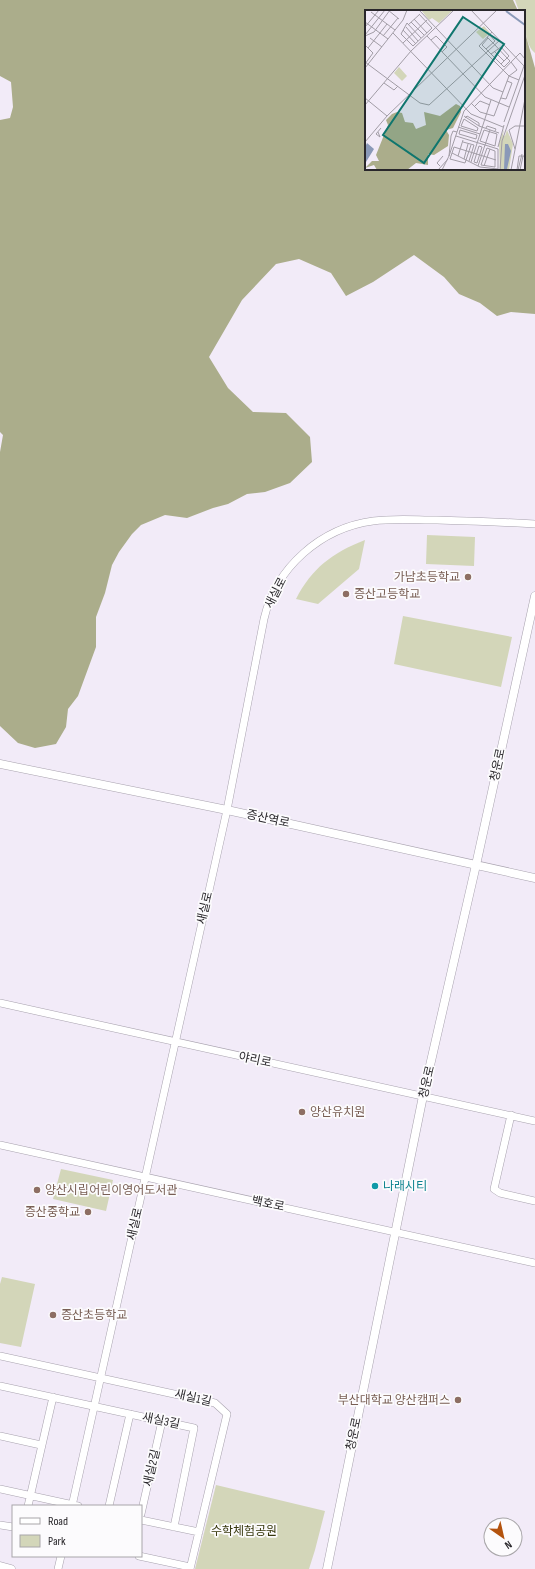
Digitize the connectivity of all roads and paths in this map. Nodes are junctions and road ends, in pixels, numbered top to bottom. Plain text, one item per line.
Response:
1 (535, 524) edge
2 (535, 596) edge
3 (0, 764) edge
4 (227, 810) junction
5 (476, 865) junction
6 (535, 878) edge
7 (0, 1003) edge
8 (175, 1042) junction
9 (423, 1096) junction
10 (510, 1115) junction
11 (535, 1121) edge
12 (0, 1145) edge
13 (145, 1177) junction
14 (535, 1201) edge
15 (396, 1232) junction
16 (535, 1263) edge
17 (0, 1356) edge
18 (101, 1378) junction
19 (0, 1386) edge
20 (52, 1397) junction
21 (94, 1406) junction
22 (130, 1414) junction
23 (162, 1422) junction
24 (0, 1436) edge
25 (41, 1445) junction
26 (0, 1489) edge
27 (30, 1496) junction
28 (28, 1505) edge
29 (70, 1505) edge
30 (74, 1505) edge
31 (109, 1505) edge
32 (142, 1510) edge
33 (142, 1520) edge
34 (0, 1525) edge
35 (12, 1527) edge
36 (174, 1527) junction
37 (198, 1532) junction
38 (61, 1557) edge
39 (142, 1557) edge
40 (0, 1566) edge
41 (190, 1568) edge
42 (11, 1569) edge
43 (58, 1569) edge
44 (327, 1569) edge

1 - 4 street, 새실로
2 - 5 street, 청운로
3 - 4 street, 증산역로
4 - 5 street, 증산역로
4 - 8 street, 새실로
5 - 6 street, 증산역로
5 - 9 street, 청운로
7 - 8 street, 야리로
8 - 9 street, 야리로
8 - 13 street, 새실로
9 - 10 street, 야리로
9 - 15 street, 청운로
10 - 11 street, 야리로
10 - 14 street
12 - 13 street, 백호로
13 - 15 street, 백호로
13 - 18 street, 새실로
15 - 16 street, 백호로
15 - 44 street, 청운로
17 - 18 street, 새실1길
18 - 21 street, 새실로
18 - 37 street, 새실1길
19 - 20 street, 새실3길
20 - 21 street, 새실3길
20 - 25 street
21 - 22 street, 새실3길
21 - 30 street, 새실로
22 - 23 street, 새실3길
22 - 31 street
23 - 32 street, 새실2길
23 - 36 street, 새실3길
24 - 25 street
25 - 27 street
26 - 27 street
27 - 28 street
27 - 29 street
33 - 36 street
34 - 35 street
36 - 37 street
37 - 41 street, 새실1길
38 - 43 street
39 - 41 street, 새실1길
40 - 42 street

